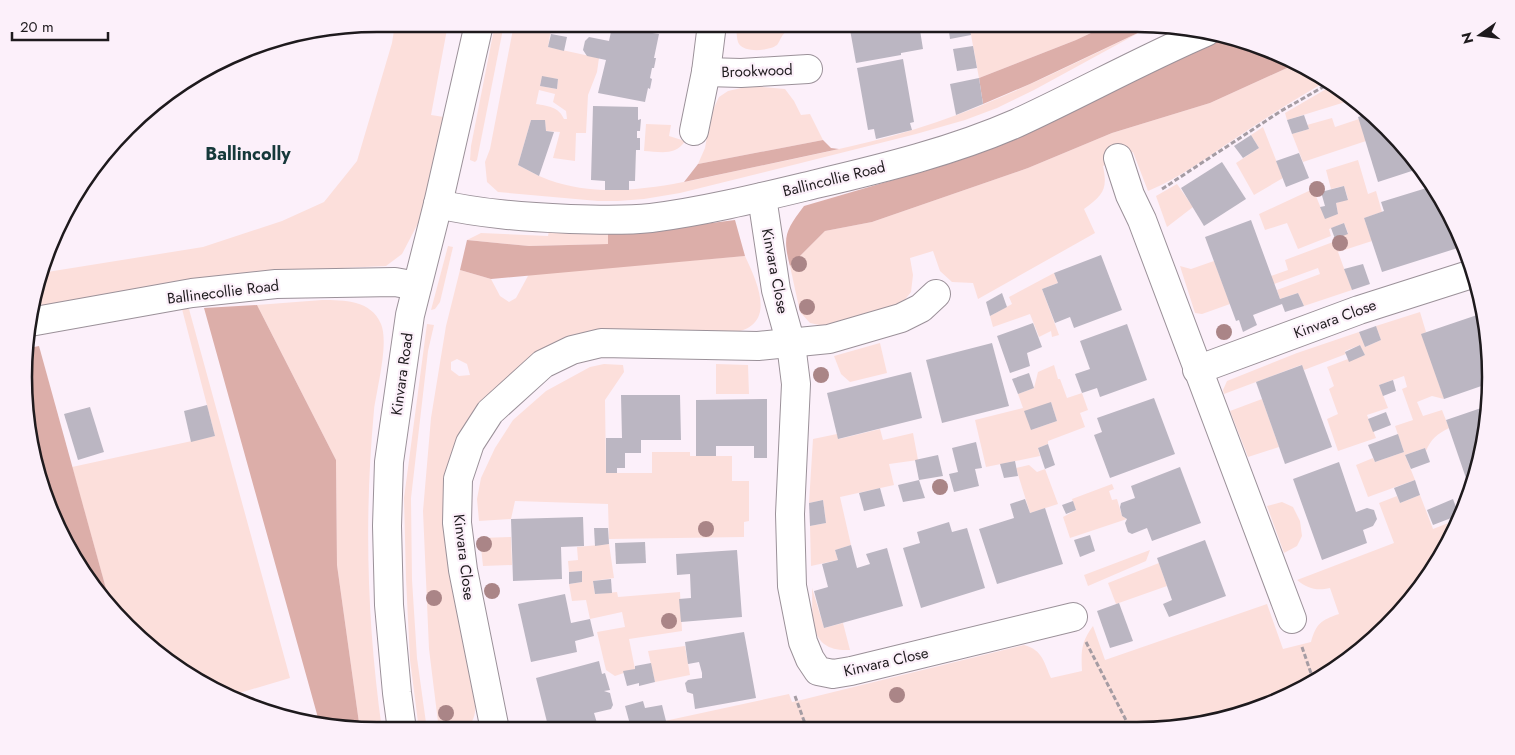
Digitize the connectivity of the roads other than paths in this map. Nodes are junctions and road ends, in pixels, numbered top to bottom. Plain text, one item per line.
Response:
1 (478, 32) edge
2 (711, 32) edge
3 (1195, 37) edge
4 (808, 69) dead end
5 (706, 72) junction
6 (694, 131) dead end
7 (1118, 158) dead end
8 (762, 196) junction
9 (438, 204) junction
10 (1467, 275) edge
11 (417, 286) junction
12 (936, 294) dead end
13 (37, 321) edge
14 (791, 344) junction
15 (1197, 370) junction
16 (1073, 616) road end
17 (1292, 619) road end
18 (401, 722) edge
19 (493, 722) edge

1 - 9 street, Kinvara Road
2 - 5 street, Brookwood
3 - 8 street, Ballincollie Road
4 - 5 street, Brookwood
5 - 6 street, Brookwood
7 - 15 street
8 - 9 street, Ballincollie Road
8 - 14 street, Kinvara Close
9 - 11 street, Kinvara Road
10 - 15 street, Kinvara Close
11 - 13 street, Ballinecollie Road
11 - 18 street, Kinvara Road
12 - 14 street, Kinvara Close
14 - 16 street, Kinvara Close
14 - 19 street, Kinvara Close
15 - 17 street

